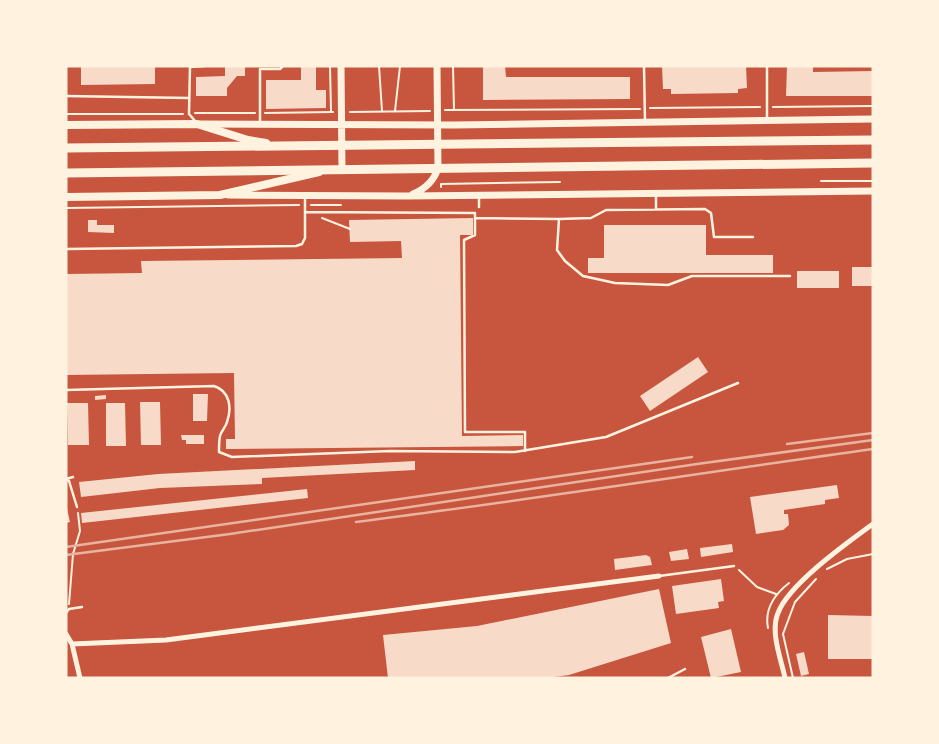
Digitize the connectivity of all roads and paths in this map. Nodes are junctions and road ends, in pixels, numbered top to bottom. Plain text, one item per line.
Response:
1 (204, 66) edge
2 (283, 66) edge
3 (330, 66) edge
4 (341, 66) edge
5 (379, 66) edge
6 (400, 66) edge
7 (436, 66) edge
8 (453, 66) edge
9 (644, 66) edge
10 (767, 66) edge
11 (190, 67) edge
12 (260, 68) edge
13 (66, 96) edge
14 (189, 98) junction
15 (873, 106) edge
16 (767, 107) junction
17 (644, 108) junction
18 (454, 110) junction
19 (382, 111) junction
20 (395, 111) junction
21 (437, 111) junction
22 (331, 112) junction
23 (342, 112) junction
24 (260, 113) junction
25 (66, 114) edge
26 (190, 114) junction
27 (873, 119) edge
28 (767, 120) junction
29 (644, 123) junction
30 (197, 124) junction
31 (260, 124) junction
32 (66, 125) edge
33 (342, 125) junction
34 (437, 125) junction
35 (873, 140) edge
36 (342, 145) junction
37 (437, 145) junction
38 (282, 146) junction
39 (66, 148) edge
40 (873, 163) edge
41 (438, 168) junction
42 (342, 170) junction
43 (327, 171) junction
44 (66, 173) edge
45 (454, 179) dead end
46 (821, 181) dead end
47 (873, 181) edge
48 (560, 182) dead end
49 (454, 184) junction
50 (441, 186) dead end
51 (873, 190) edge
52 (656, 193) junction
53 (305, 194) junction
54 (220, 195) junction
55 (480, 195) junction
56 (408, 196) junction
57 (66, 197) edge
58 (305, 205) junction
59 (344, 205) dead end
60 (479, 207) dead end
61 (66, 208) edge
62 (656, 209) junction
63 (306, 212) junction
64 (475, 218) junction
65 (559, 219) junction
66 (350, 229) dead end
67 (753, 237) dead end
68 (66, 249) edge
69 (790, 276) dead end
70 (738, 383) dead end
71 (66, 390) edge
72 (525, 451) junction
73 (73, 477) dead end
74 (66, 479) edge
75 (71, 487) junction
76 (66, 488) edge
77 (77, 507) joint
78 (873, 524) edge
79 (873, 554) edge
80 (734, 566) joint
81 (824, 571) dead end
82 (659, 576) joint
83 (818, 577) dead end
84 (776, 594) dead end
85 (82, 607) dead end
86 (69, 609) junction
87 (66, 613) edge
88 (66, 634) edge
89 (72, 644) junction
90 (685, 669) dead end
91 (80, 678) edge
92 (668, 678) edge
93 (785, 678) edge
94 (793, 678) edge

1 - 11 lane
2 - 12 lane
3 - 22 path
4 - 23 street
5 - 19 path
6 - 20 path
7 - 21 street
8 - 18 path
9 - 17 lane
10 - 16 lane
11 - 14 lane
12 - 24 lane
13 - 14 lane
14 - 26 lane
15 - 16 path
16 - 17 path
16 - 28 lane
17 - 18 path
17 - 29 lane
18 - 21 path
19 - 20 path
19 - 23 path
20 - 21 path
21 - 34 street
22 - 23 path
22 - 24 path
23 - 33 street
24 - 26 path
24 - 31 lane
25 - 26 path
26 - 30 lane
27 - 28 street
28 - 29 street
29 - 34 street
30 - 31 street
30 - 32 main road
30 - 38 main road
31 - 33 street
33 - 34 street
33 - 36 street
34 - 37 street
35 - 37 main road
36 - 37 main road
36 - 38 main road
36 - 42 street
37 - 41 street
38 - 39 main road
40 - 41 main road
41 - 42 main road
41 - 56 street
42 - 43 main road
43 - 44 main road
43 - 54 main road
45 - 49 path
46 - 47 path
48 - 49 path
49 - 50 path
51 - 52 street
52 - 55 street
52 - 62 lane
53 - 54 street
53 - 56 street
53 - 58 lane
54 - 57 main road
55 - 56 street
55 - 60 lane
58 - 59 path
58 - 61 path
58 - 63 lane
62 - 65 lane
62 - 67 lane
63 - 64 lane
63 - 66 path
63 - 68 lane
64 - 65 lane
64 - 72 lane
65 - 69 lane
70 - 72 lane
71 - 72 lane
73 - 74 lane
74 - 75 lane
75 - 76 lane
75 - 77 lane
77 - 86 path
78 - 93 street
79 - 81 path
80 - 82 lane
80 - 84 path
82 - 89 street
83 - 94 path
85 - 86 lane
86 - 87 lane
88 - 89 street
89 - 91 street
90 - 92 lane

